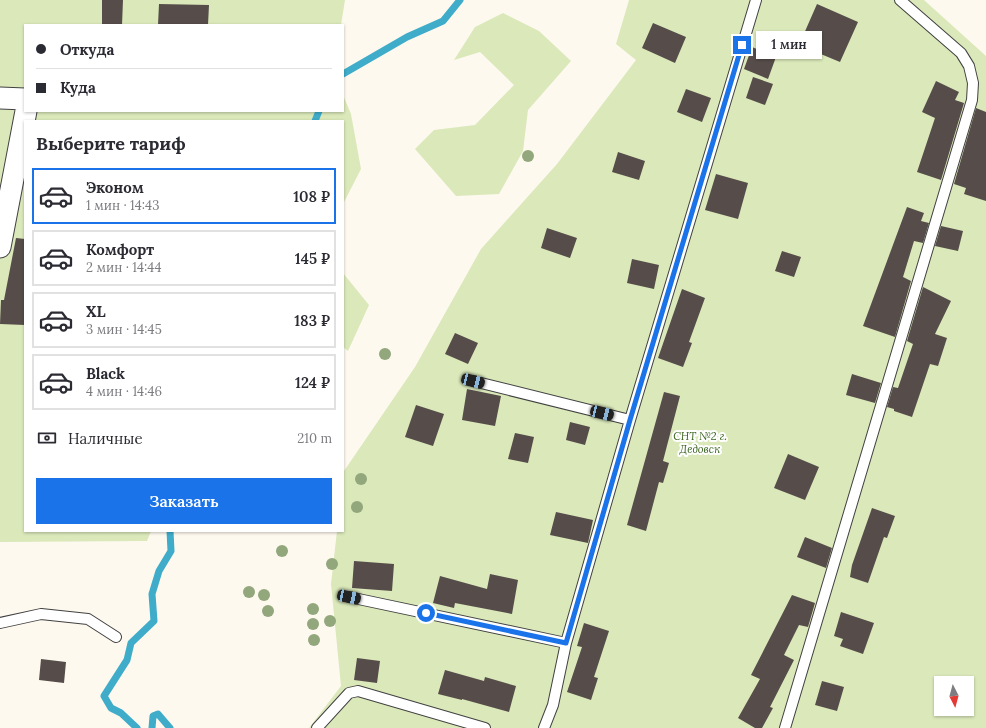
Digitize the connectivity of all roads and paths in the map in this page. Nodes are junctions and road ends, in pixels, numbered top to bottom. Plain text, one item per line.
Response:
1 (756, 0) edge
2 (900, 0) edge
3 (0, 98) edge
4 (24, 99) edge
5 (24, 121) edge
6 (0, 247) edge
7 (473, 381) dead end
8 (630, 420) junction
9 (349, 597) dead end
10 (0, 623) edge
11 (116, 637) dead end
12 (566, 643) junction
13 (317, 728) edge
14 (484, 728) edge
15 (544, 728) edge
16 (785, 728) edge

1 - 8 lane
2 - 16 lane
3 - 4 street
5 - 6 street
7 - 8 lane
8 - 12 lane
9 - 12 lane
10 - 11 lane
12 - 15 lane
13 - 14 lane

